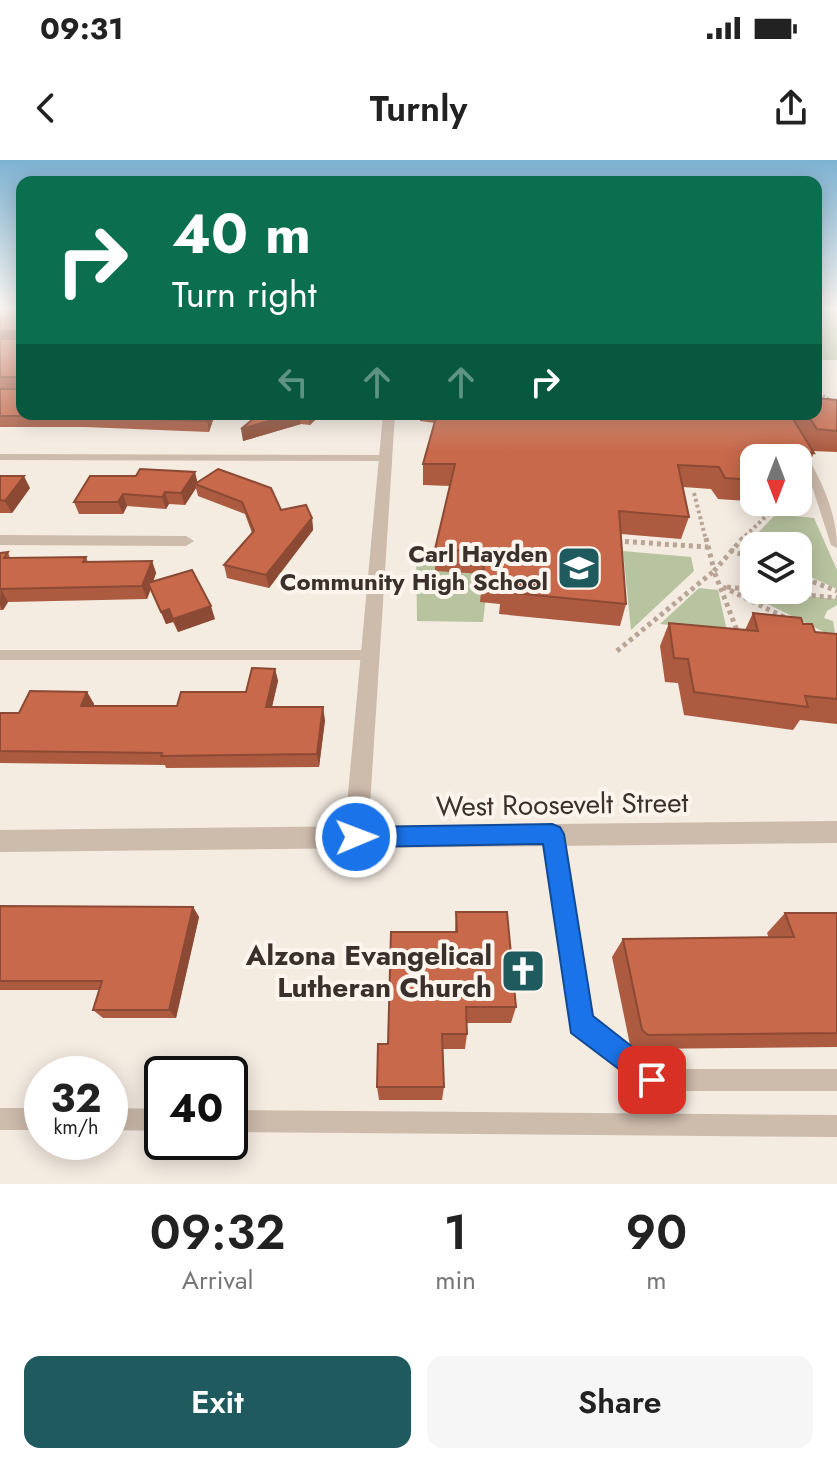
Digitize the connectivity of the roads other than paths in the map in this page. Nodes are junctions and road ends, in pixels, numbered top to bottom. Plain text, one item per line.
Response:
1 (389, 420) edge
2 (792, 437) edge
3 (0, 457) edge
4 (386, 458) junction
5 (0, 540) edge
6 (186, 541) dead end
7 (837, 545) edge
8 (0, 655) edge
9 (370, 655) junction
10 (837, 832) edge
11 (552, 834) junction
12 (356, 837) junction
13 (0, 841) edge
14 (837, 1080) edge
15 (0, 1119) edge
16 (24, 1119) edge
17 (248, 1121) edge
18 (837, 1126) edge

1 - 4 street
2 - 7 lane
3 - 4 lane
4 - 9 street
5 - 6 street
8 - 9 lane
9 - 12 street
10 - 11 street, West Roosevelt Street
11 - 12 street, West Roosevelt Street
11 - 14 lane
12 - 13 street, West Roosevelt Street
15 - 16 lane
17 - 18 lane

